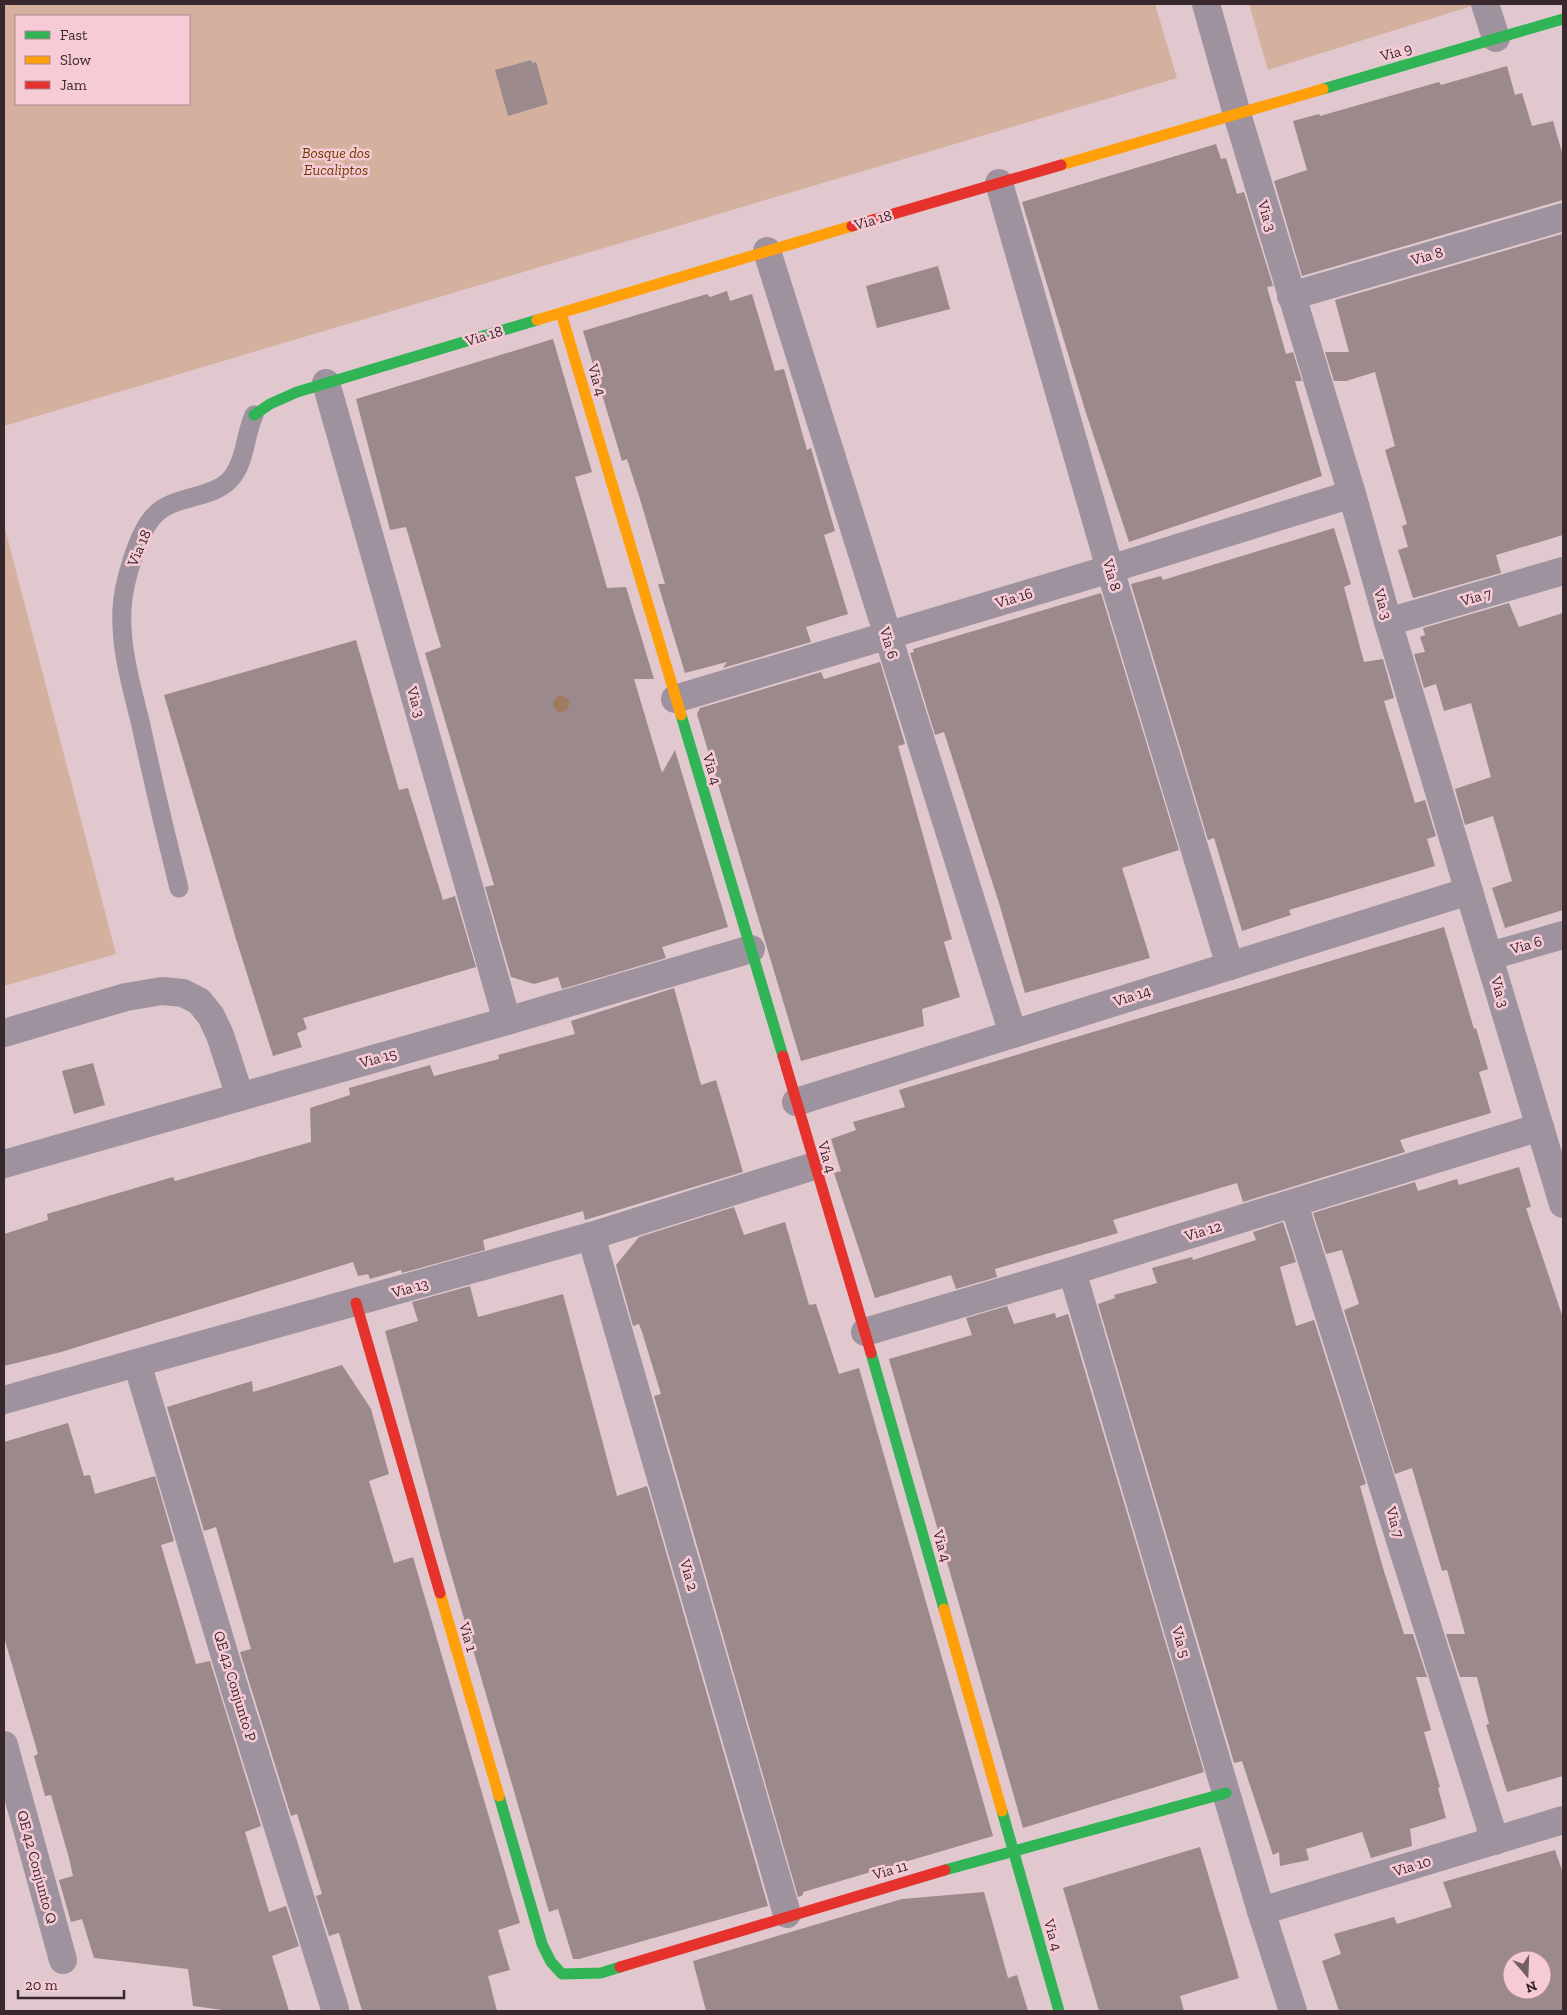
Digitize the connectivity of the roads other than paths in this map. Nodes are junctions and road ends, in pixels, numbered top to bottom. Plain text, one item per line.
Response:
1 (1206, 4) edge
2 (1485, 4) edge
3 (1563, 19) edge
4 (1496, 38) junction
5 (1237, 114) junction
6 (1000, 183) junction
7 (1563, 217) edge
8 (767, 251) junction
9 (1291, 296) junction
10 (561, 312) junction
11 (326, 383) junction
12 (254, 415) joint
13 (1352, 494) junction
14 (1110, 570) junction
15 (1563, 571) edge
16 (1388, 622) junction
17 (887, 636) junction
18 (675, 699) junction
19 (179, 888) dead end
20 (1468, 891) junction
21 (1563, 935) edge
22 (751, 949) junction
23 (1490, 956) junction
24 (1230, 966) junction
25 (507, 1021) junction
26 (4, 1033) edge
27 (1013, 1034) junction
28 (240, 1097) junction
29 (796, 1102) junction
30 (1540, 1127) junction
31 (4, 1164) edge
32 (814, 1166) junction
33 (1294, 1204) junction
34 (1563, 1204) edge
35 (591, 1236) junction
36 (1072, 1271) junction
37 (356, 1303) junction
38 (865, 1332) junction
39 (136, 1363) junction
40 (4, 1400) edge
41 (4, 1745) edge
42 (1226, 1794) junction
43 (1563, 1820) edge
44 (1495, 1841) junction
45 (1012, 1850) junction
46 (1261, 1911) junction
47 (787, 1914) junction
48 (63, 1960) dead end
49 (562, 1974) joint
50 (336, 2009) dead end
51 (1059, 2011) edge
52 (1293, 2011) edge

1 - 5 street, Via 3
2 - 4 street
3 - 4 street, Via 9
4 - 5 street, Via 9
5 - 6 street, Via 18
5 - 9 street, Via 3
6 - 8 street, Via 18
6 - 14 street, Via 8
7 - 9 street, Via 8
8 - 10 street, Via 18
8 - 17 street, Via 6
9 - 13 street, Via 3
10 - 11 street, Via 18
10 - 18 street, Via 4
11 - 12 street, Via 18
11 - 25 street, Via 3
12 - 19 lane, Via 18
13 - 14 street, Via 16
13 - 16 street, Via 3
14 - 17 street, Via 16
14 - 24 street, Via 8
15 - 16 street, Via 7
16 - 20 street, Via 3
17 - 18 street, Via 16
17 - 27 street, Via 6
18 - 22 street, Via 4
20 - 23 street, Via 3
20 - 24 street, Via 14
21 - 23 street, Via 6
22 - 25 street, Via 15
22 - 29 street, Via 4
23 - 30 street, Via 3
24 - 27 street, Via 14
25 - 28 street, Via 15
26 - 28 street
27 - 29 street, Via 14
28 - 31 street, Via 15
29 - 32 street, Via 4
30 - 33 street, Via 12
30 - 34 street, Via 3
32 - 35 street, Via 13
32 - 38 street, Via 4
33 - 36 street, Via 12
33 - 44 street, Via 7
35 - 37 street, Via 13
35 - 47 street, Via 2
36 - 38 street, Via 12
36 - 42 street, Via 5
37 - 39 street, Via 13
37 - 49 street, Via 1
38 - 45 street, Via 4
39 - 40 street, Via 13
39 - 50 street, QE 42 Conjunto P
41 - 48 street, QE 42 Conjunto Q
42 - 45 street, Via 11
42 - 46 street, Via 5
43 - 44 street, Via 10
44 - 46 street, Via 10
45 - 47 street, Via 11
45 - 51 street, Via 4
46 - 52 street, Via 5
47 - 49 street, Via 11

